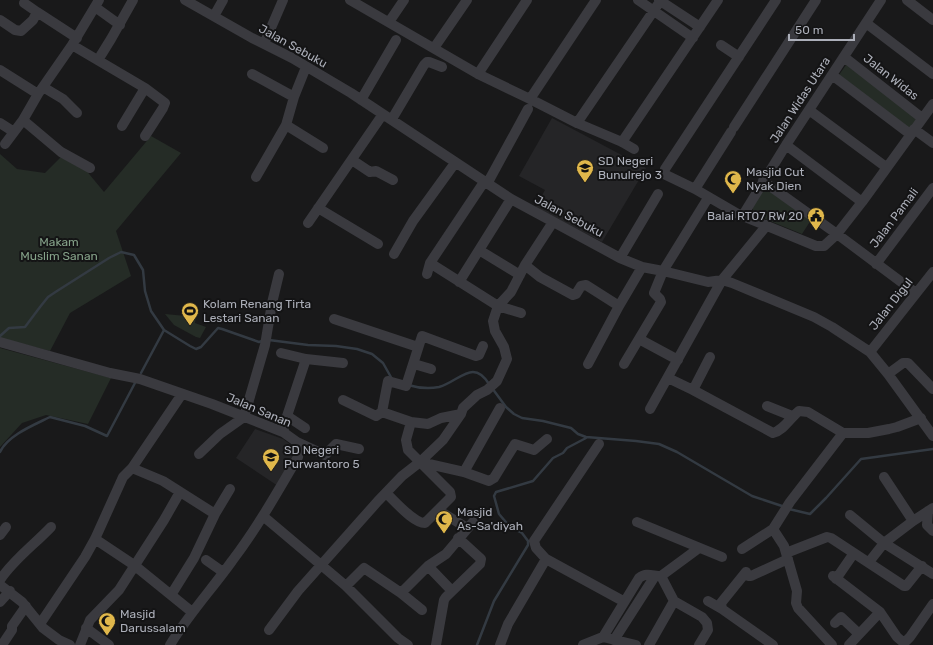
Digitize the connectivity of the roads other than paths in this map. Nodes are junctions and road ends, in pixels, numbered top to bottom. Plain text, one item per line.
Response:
1 (133, 0) edge
2 (185, 0) edge
3 (223, 0) edge
4 (282, 0) edge
5 (350, 0) edge
6 (404, 0) edge
7 (467, 0) edge
8 (527, 0) edge
9 (596, 0) edge
10 (638, 0) edge
11 (660, 0) edge
12 (718, 0) edge
13 (776, 0) edge
14 (816, 0) edge
15 (881, 0) edge
16 (907, 0) edge
17 (24, 3) dead end
18 (97, 4) edge
19 (654, 11) junction
20 (37, 12) junction
21 (214, 16) junction
22 (0, 20) edge
23 (933, 20) edge
24 (389, 22) junction
25 (866, 22) junction
26 (120, 25) junction
27 (700, 27) junction
28 (693, 38) junction
29 (396, 40) dead end
30 (74, 41) junction
31 (264, 44) junction
32 (721, 45) dead end
33 (434, 48) junction
34 (739, 57) junction
35 (844, 57) junction
36 (98, 60) junction
37 (306, 67) junction
38 (442, 67) dead end
39 (0, 70) edge
40 (252, 74) dead end
41 (478, 74) junction
42 (933, 74) edge
43 (832, 75) junction
44 (145, 88) junction
45 (40, 91) junction
46 (294, 97) junction
47 (361, 100) junction
48 (529, 104) junction
49 (933, 104) edge
50 (809, 110) junction
51 (77, 113) dead end
52 (388, 117) junction
53 (922, 118) junction
54 (23, 120) junction
55 (0, 123) edge
56 (577, 123) junction
57 (286, 125) junction
58 (122, 126) dead end
59 (14, 132) junction
60 (912, 132) junction
61 (145, 136) dead end
62 (622, 142) junction
63 (933, 143) edge
64 (5, 144) dead end
65 (786, 145) junction
66 (323, 148) dead end
67 (634, 149) dead end
68 (352, 160) junction
69 (456, 162) junction
70 (886, 167) junction
71 (90, 168) dead end
72 (256, 177) dead end
73 (393, 180) dead end
74 (763, 182) junction
75 (486, 183) junction
76 (933, 188) edge
77 (695, 189) junction
78 (658, 194) dead end
79 (708, 198) dead end
80 (511, 199) junction
81 (862, 202) junction
82 (318, 208) junction
83 (743, 215) junction
84 (553, 222) junction
85 (308, 223) dead end
86 (767, 225) junction
87 (837, 234) junction
88 (378, 244) dead end
89 (479, 250) junction
90 (394, 254) dead end
91 (620, 258) junction
92 (430, 264) junction
93 (876, 264) junction
94 (642, 268) junction
95 (522, 270) junction
96 (663, 271) junction
97 (933, 272) edge
98 (279, 274) dead end
99 (427, 274) dead end
100 (722, 280) junction
101 (458, 282) junction
102 (929, 283) edge
103 (916, 294) junction
104 (498, 306) junction
105 (619, 306) junction
106 (521, 313) dead end
107 (334, 319) dead end
108 (639, 339) junction
109 (0, 342) edge
110 (483, 346) dead end
111 (418, 347) junction
112 (870, 352) junction
113 (281, 353) dead end
114 (710, 357) dead end
115 (306, 359) junction
116 (678, 360) junction
117 (343, 363) dead end
118 (588, 364) dead end
119 (624, 364) dead end
120 (412, 368) junction
121 (431, 369) dead end
122 (888, 374) junction
123 (668, 378) junction
124 (933, 389) edge
125 (693, 390) junction
126 (182, 394) junction
127 (343, 400) dead end
128 (766, 406) dead end
129 (500, 408) dead end
130 (650, 409) dead end
131 (382, 412) junction
132 (461, 414) junction
133 (287, 416) junction
134 (792, 416) junction
135 (244, 417) junction
136 (921, 418) junction
137 (411, 422) junction
138 (305, 428) dead end
139 (283, 432) junction
140 (844, 433) junction
141 (933, 436) edge
142 (547, 440) dead end
143 (297, 442) junction
144 (599, 444) dead end
145 (359, 449) dead end
146 (199, 454) dead end
147 (420, 462) junction
148 (132, 468) junction
149 (464, 472) junction
150 (884, 477) dead end
151 (230, 489) dead end
152 (180, 492) junction
153 (386, 493) junction
154 (930, 509) edge
155 (438, 510) junction
156 (215, 514) junction
157 (850, 515) dead end
158 (263, 516) junction
159 (913, 521) junction
160 (637, 522) dead end
161 (51, 527) dead end
162 (773, 529) junction
163 (933, 531) edge
164 (458, 538) junction
165 (95, 539) junction
166 (884, 543) junction
167 (699, 548) junction
168 (742, 549) dead end
169 (854, 553) junction
170 (787, 556) junction
171 (722, 557) dead end
172 (546, 559) junction
173 (206, 560) dead end
174 (869, 562) junction
175 (322, 564) junction
176 (134, 565) junction
177 (428, 566) junction
178 (922, 566) junction
179 (223, 572) junction
180 (933, 574) edge
181 (658, 576) junction
182 (0, 580) edge
183 (0, 585) edge
184 (346, 586) junction
185 (10, 591) junction
186 (452, 591) junction
187 (401, 592) junction
188 (171, 595) junction
189 (708, 601) dead end
190 (0, 602) edge
191 (624, 602) junction
192 (674, 602) junction
193 (933, 604) edge
194 (26, 606) junction
195 (722, 609) junction
196 (422, 610) dead end
197 (192, 612) junction
198 (880, 612) junction
199 (835, 623) dead end
200 (40, 624) junction
201 (86, 628) junction
202 (269, 630) dead end
203 (859, 634) junction
204 (603, 637) junction
205 (614, 640) junction
206 (404, 642) edge
207 (2, 645) edge
208 (70, 645) edge
209 (80, 645) edge
210 (109, 645) edge
211 (170, 645) edge
212 (436, 645) edge
213 (500, 645) edge
214 (583, 645) edge
215 (636, 645) edge
216 (649, 645) edge
217 (699, 645) edge
218 (773, 645) edge
219 (832, 645) edge
220 (849, 645) edge

1 - 26 street
2 - 21 street, Jalan Sebuku
3 - 21 street
4 - 31 street
5 - 24 street
6 - 24 street
7 - 33 street
8 - 41 street
9 - 48 street
10 - 19 street
11 - 19 street
11 - 27 street
12 - 27 street
13 - 34 street
14 - 77 street
15 - 25 street, Jalan Widas Utara
16 - 23 street
17 - 20 street
18 - 26 street
18 - 30 street
19 - 28 street
19 - 56 street
20 - 22 street
20 - 30 street
21 - 31 street, Jalan Sebuku
24 - 33 street
25 - 35 street, Jalan Widas Utara
25 - 42 street
26 - 36 street
27 - 28 street
28 - 62 street
29 - 47 street
30 - 36 street
30 - 45 street
31 - 37 street, Jalan Sebuku
32 - 34 street
33 - 41 street
34 - 77 street
35 - 43 street, Jalan Widas Utara
35 - 53 street, Jalan Widas
36 - 44 street
37 - 46 street
37 - 47 street, Jalan Sebuku
38 - 52 street
39 - 45 street
40 - 46 street
41 - 48 street
43 - 50 street, Jalan Widas Utara
43 - 60 street
44 - 58 street
44 - 61 street
45 - 51 street
45 - 54 street
46 - 57 street
47 - 52 street, Jalan Sebuku
48 - 56 street
48 - 75 street
49 - 53 street, Jalan Widas
50 - 65 street, Jalan Widas Utara
50 - 70 street
52 - 68 street
52 - 69 street, Jalan Sebuku
53 - 60 street, Jalan Widas
54 - 59 street
54 - 71 street
55 - 59 street
56 - 62 street
57 - 66 street
57 - 72 street
59 - 64 street
60 - 63 street
60 - 70 street, Jalan Widas
62 - 67 street
65 - 74 street, Jalan Widas Utara
65 - 81 street
68 - 73 street
68 - 82 street
69 - 75 street, Jalan Sebuku
69 - 90 street
70 - 81 street, Jalan Widas
74 - 83 street, Jalan Widas Utara
74 - 87 street
75 - 80 street, Jalan Sebuku
75 - 92 street
76 - 93 street, Jalan Pamali
77 - 83 street
78 - 91 street
79 - 96 street
80 - 84 street, Jalan Sebuku
80 - 89 street
81 - 87 street, Jalan Widas
82 - 85 street
82 - 88 street
83 - 86 street
84 - 91 street, Jalan Sebuku
84 - 95 street
86 - 87 street, Jalan Widas
86 - 100 street
87 - 93 street
89 - 95 street
89 - 101 street
91 - 94 street, Jalan Sebuku
92 - 99 street
92 - 101 street
93 - 103 street
94 - 96 street, Jalan Sebuku
94 - 105 street
95 - 104 street
95 - 105 street
96 - 100 street, Jalan Sebuku
96 - 108 street
97 - 102 street, Jalan Digul
98 - 135 street
100 - 112 street, Jalan Sebuku
100 - 116 street
101 - 104 street
102 - 103 street, Jalan Digul
103 - 112 street, Jalan Digul
104 - 106 street
104 - 132 street
105 - 118 street
107 - 111 street
108 - 116 street
108 - 119 street
109 - 126 street, Jalan Sanan
110 - 111 street
111 - 120 street
112 - 122 street, Jalan Sebuku
113 - 115 street
114 - 125 street
115 - 117 street
115 - 133 street
116 - 123 street
120 - 121 street
120 - 131 street
122 - 124 street
122 - 136 street, Jalan Sebuku
123 - 125 street
123 - 130 street
125 - 134 street
126 - 135 street, Jalan Sanan
126 - 148 street
127 - 131 street
128 - 134 street
129 - 149 street
131 - 137 street
132 - 137 street
132 - 147 street
133 - 138 street
133 - 139 street
134 - 140 street
135 - 139 street, Jalan Sanan
135 - 146 street
136 - 140 street
136 - 141 street, Jalan Sebuku
137 - 147 street
139 - 143 street, Jalan Sanan
140 - 162 street
142 - 149 street
143 - 145 street
143 - 158 street, Jalan Sanan
144 - 172 street
147 - 149 street
147 - 153 street
147 - 155 street
148 - 152 street
148 - 165 street
150 - 159 street
151 - 156 street
152 - 156 street
152 - 176 street
153 - 155 street
153 - 175 street
154 - 159 street
154 - 163 street
155 - 164 street
156 - 188 street
157 - 166 street
158 - 175 street
158 - 179 street, Jalan Sanan
159 - 166 street
160 - 167 street
161 - 182 street
162 - 168 street
162 - 170 street
164 - 177 street
164 - 186 street
165 - 176 street
165 - 200 street
166 - 174 street
166 - 178 street
167 - 171 street
167 - 181 street
169 - 170 street
169 - 174 street
169 - 198 street
170 - 195 street
170 - 219 street
172 - 191 street
172 - 213 street
173 - 179 street
174 - 178 street
175 - 184 street
175 - 202 street
176 - 188 street
176 - 201 street
177 - 186 street
177 - 187 street
178 - 180 street
179 - 197 street, Jalan Sanan
181 - 191 street
181 - 192 street
181 - 205 street
183 - 185 street
184 - 187 street
184 - 206 street
185 - 190 street
185 - 194 street
186 - 212 street
187 - 196 street
188 - 197 street
189 - 195 street
191 - 204 street
192 - 216 street
192 - 217 street
193 - 198 street
194 - 200 street
194 - 207 street
195 - 218 street
197 - 211 street, Jalan Sanan
198 - 203 street
199 - 203 street
200 - 208 street
201 - 209 street
201 - 210 street
203 - 220 street
204 - 205 street
204 - 214 street
205 - 215 street

